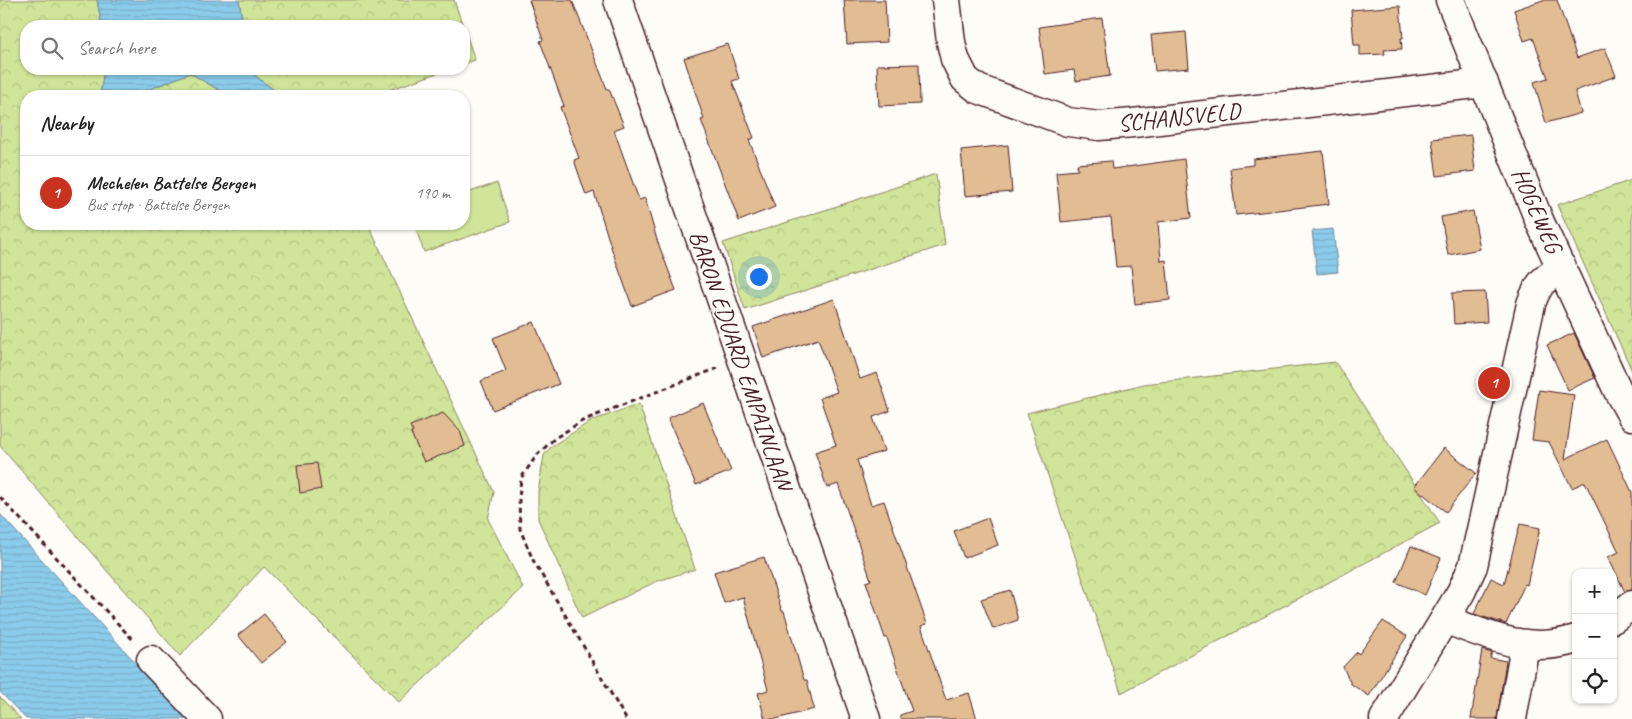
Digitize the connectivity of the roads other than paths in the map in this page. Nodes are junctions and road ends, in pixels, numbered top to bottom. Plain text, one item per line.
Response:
1 (618, 0) edge
2 (946, 0) edge
3 (1450, 0) edge
4 (1484, 83) junction
5 (1562, 267) junction
6 (1632, 416) edge
7 (1632, 605) edge
8 (1617, 616) edge
9 (1446, 619) junction
10 (1572, 640) edge
11 (1526, 645) junction
12 (151, 660) road end
13 (207, 719) edge
14 (866, 719) edge
15 (1384, 719) edge
16 (1512, 719) edge

1 - 14 street, BARON EDUARD EMPAINLAAN
2 - 4 street, SCHANSVELD
3 - 4 street, HOGEWEG
4 - 5 street, HOGEWEG
5 - 6 street, HOGEWEG
5 - 9 street
7 - 8 street
9 - 11 street
9 - 15 street
10 - 11 street
11 - 16 street
12 - 13 street

